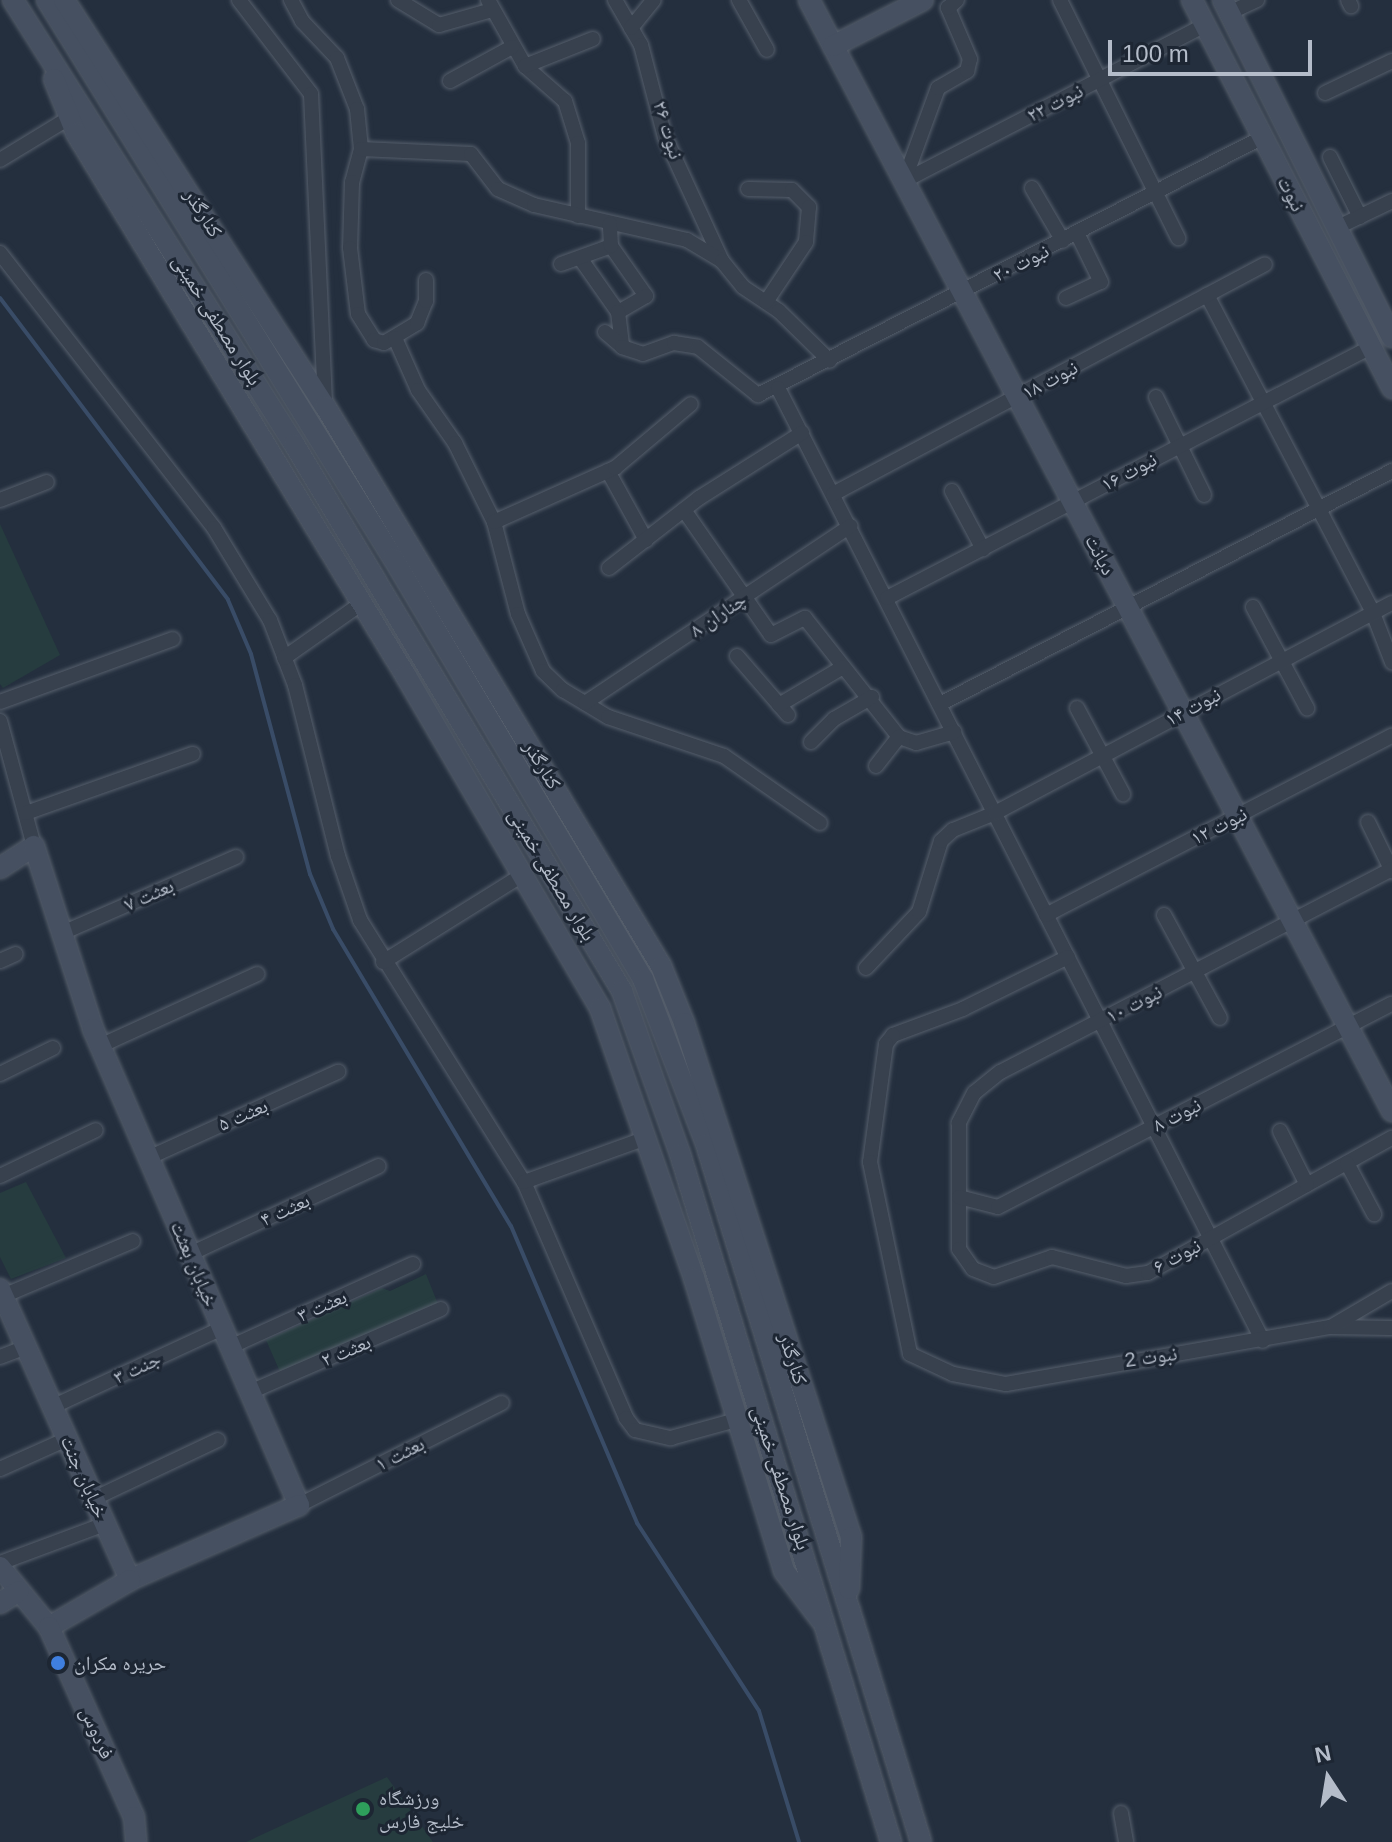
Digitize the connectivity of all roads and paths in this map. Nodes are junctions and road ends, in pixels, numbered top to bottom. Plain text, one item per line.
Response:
1 (13, 0) edge
2 (47, 0) edge
3 (239, 0) edge
4 (291, 0) edge
5 (398, 0) edge
6 (615, 0) edge
7 (654, 0) edge
8 (739, 0) edge
9 (809, 0) edge
10 (923, 0) edge
11 (957, 0) edge
12 (1060, 0) edge
13 (1192, 0) edge
14 (1257, 0) edge
15 (69, 1) edge
16 (490, 5) edge
17 (1226, 6) edge
18 (1205, 25) junction
19 (631, 28) junction
20 (593, 39) dead end
21 (833, 46) junction
22 (512, 47) junction
23 (767, 50) dead end
24 (49, 56) junction
25 (1392, 61) edge
26 (525, 66) junction
27 (1100, 80) junction
28 (450, 81) dead end
29 (1325, 93) dead end
30 (69, 118) junction
31 (1263, 137) junction
32 (361, 149) junction
33 (1330, 157) dead end
34 (0, 160) edge
35 (904, 181) junction
36 (1032, 188) dead end
37 (748, 189) dead end
38 (1155, 193) junction
39 (1392, 201) edge
40 (578, 216) junction
41 (1360, 217) junction
42 (610, 224) junction
43 (1336, 228) junction
44 (1077, 233) junction
45 (1178, 238) dead end
46 (1063, 241) junction
47 (611, 246) junction
48 (0, 253) edge
49 (580, 258) junction
50 (722, 261) junction
51 (561, 264) dead end
52 (1265, 264) dead end
53 (426, 280) dead end
54 (962, 293) junction
55 (1207, 295) junction
56 (1066, 298) dead end
57 (766, 302) junction
58 (618, 312) junction
59 (605, 332) dead end
60 (1392, 337) edge
61 (395, 338) junction
62 (622, 347) junction
63 (1371, 347) junction
64 (830, 361) junction
65 (778, 388) junction
66 (1392, 388) edge
67 (1017, 397) junction
68 (1156, 397) dead end
69 (1261, 401) junction
70 (691, 404) dead end
71 (325, 406) junction
72 (802, 433) junction
73 (1181, 444) junction
74 (608, 471) junction
75 (1392, 471) edge
76 (47, 482) dead end
77 (952, 491) dead end
78 (833, 494) junction
79 (1204, 495) dead end
80 (0, 500) edge
81 (1072, 502) junction
82 (684, 510) junction
83 (1319, 511) junction
84 (494, 522) junction
85 (850, 526) junction
86 (646, 540) junction
87 (983, 549) junction
88 (609, 568) dead end
89 (747, 596) junction
90 (887, 598) junction
91 (362, 603) junction
92 (1392, 603) edge
93 (1128, 607) junction
94 (1253, 607) dead end
95 (1373, 613) junction
96 (173, 639) dead end
97 (737, 656) dead end
98 (284, 658) junction
99 (1281, 661) junction
100 (1392, 662) edge
101 (843, 667) junction
102 (872, 697) junction
103 (0, 702) edge
104 (585, 703) junction
105 (940, 704) junction
106 (1077, 708) dead end
107 (1307, 708) dead end
108 (1182, 712) junction
109 (0, 721) edge
110 (954, 732) junction
111 (1392, 736) edge
112 (899, 737) junction
113 (811, 742) dead end
114 (193, 754) dead end
115 (1101, 756) junction
116 (876, 766) dead end
117 (1123, 794) dead end
118 (26, 813) junction
119 (995, 813) junction
120 (1237, 817) junction
121 (1368, 822) dead end
122 (820, 823) dead end
123 (34, 846) junction
124 (236, 857) dead end
125 (0, 868) edge
126 (1392, 870) edge
127 (522, 875) junction
128 (1046, 915) junction
129 (1164, 915) dead end
130 (1292, 922) junction
131 (62, 933) junction
132 (16, 954) dead end
133 (1068, 957) junction
134 (0, 961) edge
135 (383, 962) junction
136 (866, 968) dead end
137 (1194, 973) junction
138 (257, 974) dead end
139 (1392, 1004) edge
140 (1220, 1018) dead end
141 (1100, 1022) junction
142 (1348, 1027) junction
143 (100, 1046) junction
144 (53, 1048) dead end
145 (338, 1072) dead end
146 (0, 1074) edge
147 (1392, 1111) edge
148 (1153, 1128) junction
149 (96, 1130) dead end
150 (1280, 1131) dead end
151 (646, 1138) junction
152 (1392, 1138) edge
153 (148, 1158) junction
154 (1347, 1163) junction
155 (379, 1166) dead end
156 (0, 1176) edge
157 (524, 1182) junction
158 (1307, 1185) junction
159 (959, 1197) junction
160 (1374, 1214) dead end
161 (1209, 1239) junction
162 (133, 1241) dead end
163 (190, 1254) junction
164 (413, 1264) dead end
165 (1392, 1291) edge
166 (2, 1293) edge
167 (441, 1309) dead end
168 (1330, 1327) junction
169 (1392, 1328) edge
170 (226, 1338) junction
171 (1263, 1341) junction
172 (26, 1347) junction
173 (0, 1357) edge
174 (250, 1392) junction
175 (502, 1403) dead end
176 (52, 1407) junction
177 (740, 1419) junction
178 (67, 1439) junction
179 (218, 1440) dead end
180 (0, 1469) edge
181 (93, 1499) junction
182 (299, 1505) junction
183 (105, 1524) junction
184 (0, 1565) edge
185 (130, 1580) junction
186 (19, 1591) junction
187 (0, 1603) edge
188 (848, 1605) junction
189 (49, 1627) junction
190 (831, 1634) junction
191 (901, 1770) junction
192 (872, 1781) junction
193 (1121, 1813) dead end
194 (136, 1842) edge
195 (891, 1842) edge
196 (921, 1842) edge
197 (1126, 1842) edge

1 - 24 street, بلوار مصطفی خمینی
2 - 188 street, بلوار مصطفی خمینی
3 - 71 street
4 - 32 street
5 - 16 street
6 - 19 street, نبوت ۲۶
7 - 19 street
8 - 23 street
9 - 21 street, دیانت
10 - 21 street
11 - 35 street
12 - 27 street
13 - 18 street, نبوت
14 - 17 street
15 - 71 street, کنارگذر
16 - 22 street
17 - 18 street
17 - 43 street, نبوت
18 - 27 street, نبوت ۲۲
18 - 31 street, نبوت
19 - 50 street, نبوت ۲۶
20 - 26 street
21 - 35 street, دیانت
22 - 26 street
22 - 28 street
24 - 30 street
24 - 190 street, بلوار مصطفی خمینی
25 - 29 street
26 - 40 street
27 - 35 street, نبوت ۲۲
27 - 38 street
30 - 34 street
30 - 91 street
31 - 38 street, نبوت ۲۰
31 - 63 street, نبوت
32 - 40 street
32 - 61 street
33 - 41 street
35 - 54 street, دیانت
36 - 46 street
37 - 57 street
38 - 44 street, نبوت ۲۰
38 - 45 street
39 - 41 street
40 - 42 street
41 - 43 street
42 - 47 street
42 - 50 street
43 - 60 street, نبوت
44 - 46 street, نبوت ۲۰
44 - 56 street
46 - 54 street, نبوت ۲۰
47 - 49 street
47 - 58 street
48 - 98 street
49 - 51 street
49 - 58 street
50 - 57 street
52 - 55 street, نبوت ۱۸
53 - 61 street
54 - 64 street, نبوت ۲۰
54 - 67 street, دیانت
55 - 67 street, نبوت ۱۸
55 - 69 street
57 - 64 street
58 - 62 street
59 - 62 street
60 - 63 street
61 - 84 street
62 - 65 street
63 - 66 street, نبوت
63 - 69 street, نبوت ۱۶
64 - 65 street, نبوت ۲۰
65 - 72 street
67 - 78 street, نبوت ۱۸
67 - 81 street, دیانت
68 - 73 street
69 - 73 street, نبوت ۱۶
69 - 83 street
70 - 74 street
71 - 188 street, کنارگذر
72 - 78 street
72 - 82 street
73 - 79 street
73 - 81 street, نبوت ۱۶
74 - 84 street
74 - 86 street
75 - 83 street
76 - 80 street
77 - 87 street
78 - 85 street
81 - 87 street, نبوت ۱۶
81 - 93 street, دیانت
82 - 86 street
82 - 89 street
83 - 93 street
83 - 95 street
84 - 104 street
85 - 89 street, چناران ۸
85 - 90 street
86 - 88 street
87 - 90 street, نبوت ۱۶
89 - 101 street
89 - 104 street, چناران ۸
90 - 105 street
91 - 98 street
91 - 127 street
92 - 95 street, نبوت ۱۴
93 - 105 street
93 - 108 street, دیانت
94 - 99 street
95 - 99 street, نبوت ۱۴
95 - 100 street
96 - 103 street
97 - 101 street
98 - 135 street
99 - 107 street
99 - 108 street, نبوت ۱۴
101 - 102 street
102 - 112 street
102 - 113 street
104 - 122 street
105 - 110 street
106 - 115 street
108 - 115 street, نبوت ۱۴
108 - 120 street, دیانت
109 - 118 street
110 - 112 street
110 - 119 street
111 - 120 street, نبوت ۱۲
112 - 116 street
114 - 118 street
115 - 117 street
115 - 119 street, نبوت ۱۴
118 - 123 street
119 - 128 street
119 - 136 street, نبوت ۱۴
120 - 128 street, نبوت ۱۲
120 - 130 street, دیانت
121 - 126 street
123 - 125 street
123 - 131 street, خیابان بعثت
124 - 131 street, بعثت ۷
126 - 130 street, نبوت ۱۰
127 - 135 street
127 - 151 street
128 - 133 street
129 - 137 street
130 - 137 street, نبوت ۱۰
130 - 142 street, دیانت
131 - 143 street, خیابان بعثت
132 - 134 street
133 - 141 street
133 - 171 street, نبوت 2
135 - 157 street
137 - 140 street
137 - 141 street, نبوت ۱۰
138 - 143 street
139 - 142 street, نبوت ۸
141 - 148 street
141 - 159 street, نبوت ۱۰
142 - 147 street, دیانت
142 - 148 street, نبوت ۸
143 - 153 street, خیابان بعثت
144 - 146 street
145 - 153 street, بعثت ۵
148 - 159 street, نبوت ۸
148 - 161 street
149 - 156 street
150 - 158 street
151 - 157 street
151 - 177 street
152 - 154 street, نبوت ۶
153 - 163 street, خیابان بعثت
154 - 158 street, نبوت ۶
154 - 160 street
155 - 163 street, بعثت ۴
157 - 177 street
158 - 161 street, نبوت ۶
159 - 161 street, نبوت ۶
161 - 171 street
162 - 166 street
163 - 170 street, خیابان بعثت
164 - 170 street, بعثت ۳
165 - 168 street
166 - 172 street, خیابان جنت
167 - 174 street, بعثت ۲
168 - 169 street, نبوت 2
168 - 171 street, نبوت 2
170 - 174 street, خیابان بعثت
170 - 176 street, جنت ۳
172 - 173 street
172 - 176 street, خیابان جنت
174 - 182 street, خیابان بعثت
175 - 182 street, بعثت ۱
176 - 178 street, خیابان جنت
177 - 190 street
178 - 180 street
178 - 181 street, خیابان جنت
179 - 181 street
181 - 183 street, خیابان جنت
182 - 185 street
183 - 184 street
183 - 185 street, خیابان جنت
184 - 186 street, فردوس
185 - 189 street
186 - 187 street
186 - 189 street, فردوس
188 - 191 street, بلوار مصطفی خمینی
189 - 194 street, فردوس
190 - 192 street, بلوار مصطفی خمینی
191 - 192 street
191 - 196 street, بلوار مصطفی خمینی
192 - 195 street, بلوار مصطفی خمینی
193 - 197 street

